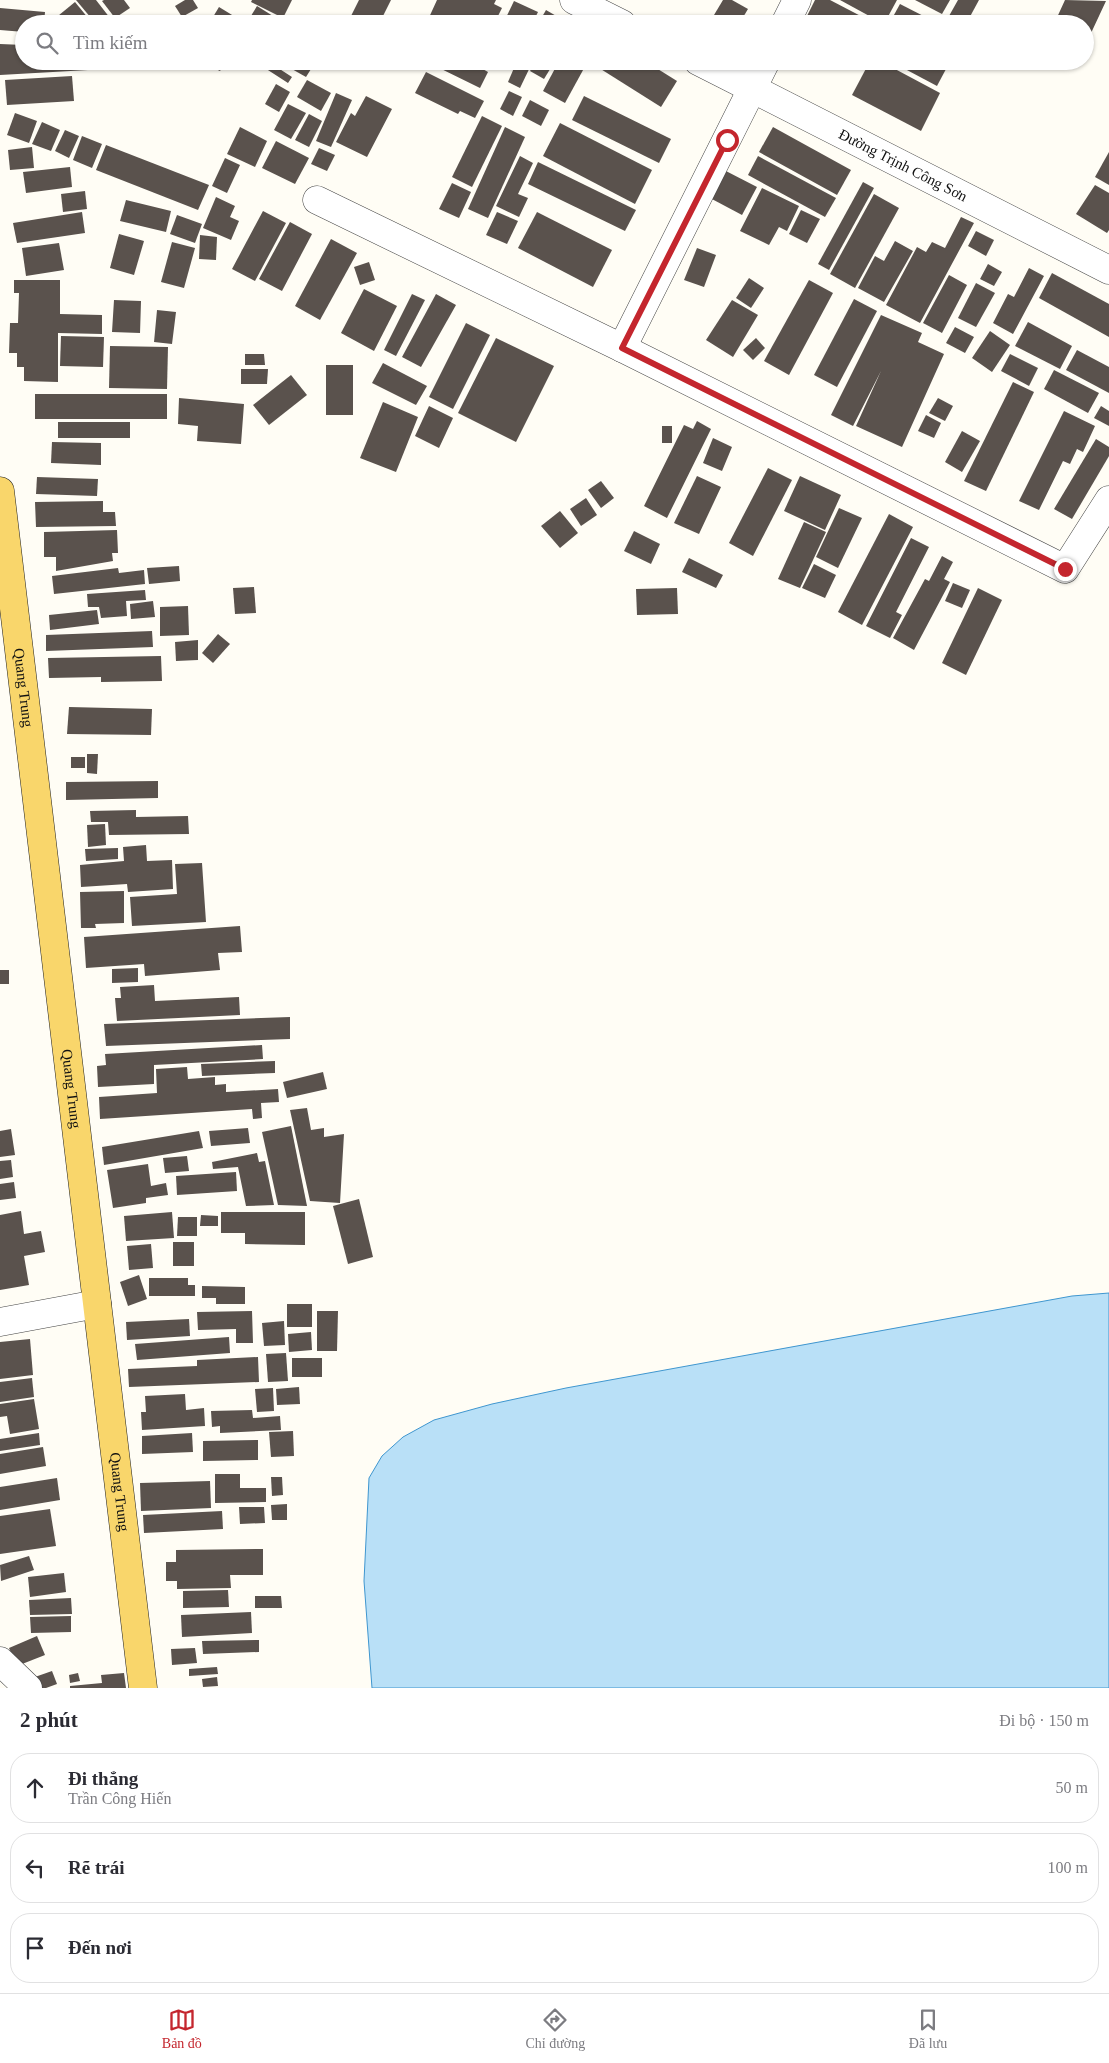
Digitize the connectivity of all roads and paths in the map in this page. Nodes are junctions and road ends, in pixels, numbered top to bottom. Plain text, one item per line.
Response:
1 (574, 0) edge
2 (797, 0) edge
3 (604, 15) edge
4 (790, 15) edge
5 (716, 70) edge
6 (762, 70) edge
7 (753, 88) junction
8 (317, 200) dead end
9 (1109, 270) edge
10 (622, 348) junction
11 (0, 491) edge
12 (1109, 500) edge
13 (97, 1304) junction
14 (0, 1322) edge
15 (0, 1661) edge
16 (28, 1688) edge
17 (143, 1688) edge

1 - 3 street
2 - 4 street
5 - 7 street, Đường Trịnh Công Sơn
6 - 7 street
7 - 9 street, Đường Trịnh Công Sơn
7 - 10 street
8 - 10 street
10 - 12 street
11 - 13 main road, Quang Trung
13 - 14 street
13 - 17 main road, Quang Trung
15 - 16 street

